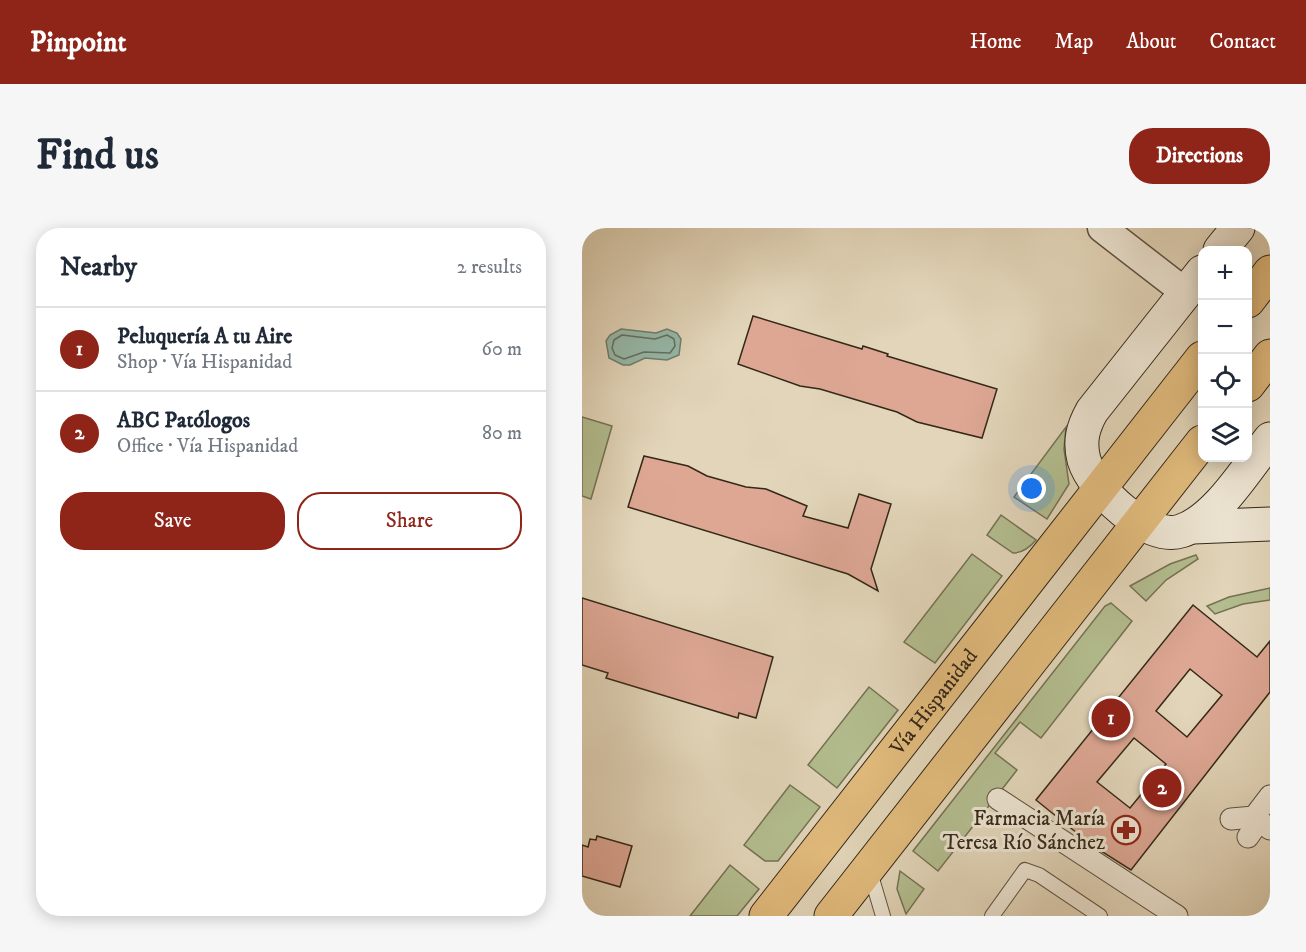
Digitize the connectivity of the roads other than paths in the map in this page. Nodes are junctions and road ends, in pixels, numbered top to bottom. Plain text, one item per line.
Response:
1 (1102, 228) edge
2 (1238, 228) edge
3 (1223, 246) edge
4 (1270, 272) edge
5 (1194, 283) edge
6 (1249, 300) edge
7 (1270, 356) edge
8 (1198, 364) edge
9 (1252, 380) edge
10 (1270, 439) edge
11 (1198, 448) edge
12 (1100, 488) junction
13 (1140, 522) junction
14 (1270, 524) edge
15 (1193, 527) junction
16 (1270, 796) edge
17 (998, 799) dead end
18 (1231, 819) dead end
19 (1258, 826) edge
20 (868, 868) junction
21 (766, 916) edge
22 (835, 916) edge
23 (883, 916) edge
24 (992, 916) edge
25 (1100, 916) edge
26 (1177, 916) edge

1 - 5 street
2 - 3 main road
4 - 6 highway
5 - 12 main road
7 - 9 highway
8 - 12 highway, Vía Hispanidad
10 - 15 main road
11 - 13 highway
12 - 13 main road
12 - 21 highway, Vía Hispanidad
13 - 15 main road
13 - 20 highway
14 - 15 main road
16 - 19 street
17 - 26 street
18 - 19 street
20 - 22 highway
20 - 23 lane
24 - 25 lane

